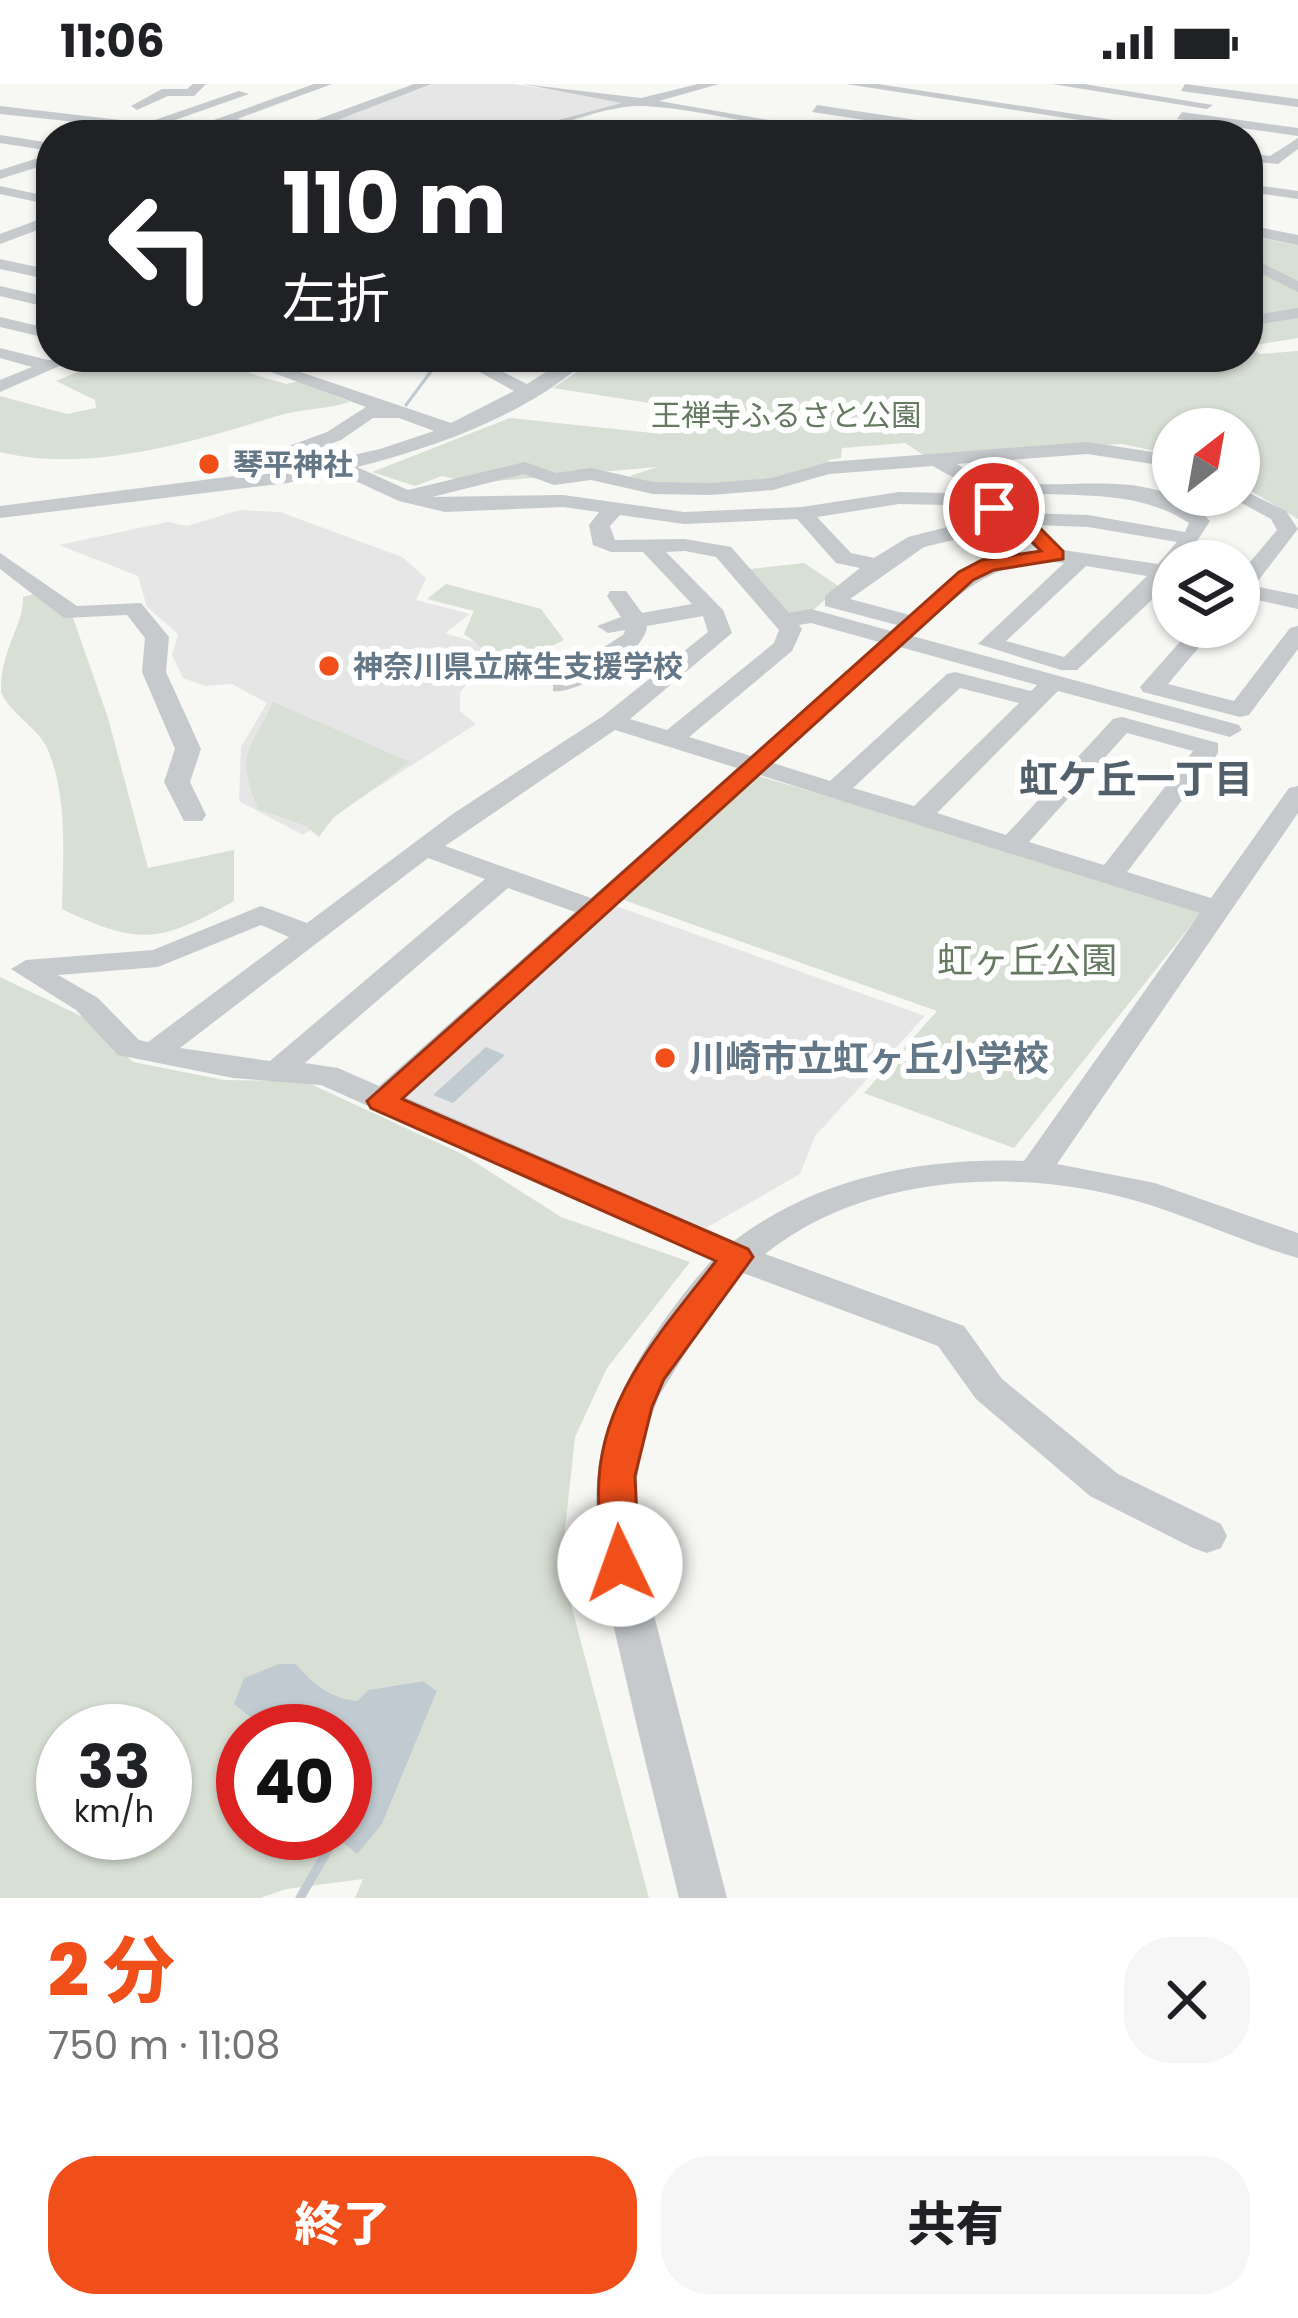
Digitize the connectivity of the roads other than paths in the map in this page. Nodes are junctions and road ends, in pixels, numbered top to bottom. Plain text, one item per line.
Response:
1 (200, 84) edge
2 (326, 84) edge
3 (426, 84) edge
4 (528, 84) edge
5 (634, 84) edge
6 (713, 84) edge
7 (950, 84) edge
8 (1058, 84) edge
9 (1158, 84) edge
10 (849, 86) edge
11 (1188, 86) edge
12 (308, 90) junction
13 (1001, 91) junction
14 (1258, 91) edge
15 (250, 92) dead end
16 (375, 94) edge
17 (596, 94) junction
18 (1168, 99) junction
19 (280, 100) junction
20 (1296, 100) edge
21 (644, 101) junction
22 (980, 103) junction
23 (806, 108) junction
24 (691, 109) junction
25 (1241, 109) junction
26 (0, 110) edge
27 (251, 110) junction
28 (350, 112) junction
29 (1150, 112) junction
30 (183, 114) junction
31 (958, 115) junction
32 (91, 120) edge
33 (164, 120) edge
34 (221, 120) edge
35 (309, 120) edge
36 (327, 120) edge
37 (567, 120) edge
38 (647, 120) edge
39 (763, 120) edge
40 (780, 120) edge
41 (887, 120) edge
42 (948, 120) edge
43 (992, 120) edge
44 (1102, 120) edge
45 (1137, 120) edge
46 (1209, 120) edge
47 (1227, 120) edge
48 (0, 125) edge
49 (36, 129) edge
50 (1263, 135) edge
51 (0, 140) edge
52 (1263, 143) edge
53 (36, 145) edge
54 (1294, 146) edge
55 (1263, 160) edge
56 (36, 162) edge
57 (5, 171) edge
58 (36, 176) edge
59 (1298, 182) edge
60 (0, 190) edge
61 (1271, 191) junction
62 (1263, 194) edge
63 (1298, 195) edge
64 (36, 198) edge
65 (1263, 202) edge
66 (1298, 210) edge
67 (0, 213) edge
68 (36, 220) edge
69 (36, 226) edge
70 (1263, 232) edge
71 (1, 238) edge
72 (1296, 238) edge
73 (35, 244) dead end
74 (0, 263) edge
75 (1263, 269) edge
76 (36, 271) edge
77 (1298, 287) edge
78 (0, 291) edge
79 (36, 299) edge
80 (1298, 313) edge
81 (1263, 321) edge
82 (0, 322) edge
83 (36, 330) edge
84 (0, 353) edge
85 (36, 362) edge
86 (36, 372) edge
87 (289, 372) edge
88 (489, 372) edge
89 (559, 372) edge
90 (0, 387) edge
91 (530, 392) junction
92 (401, 410) junction
93 (457, 432) junction
94 (1152, 458) edge
95 (938, 460) junction
96 (343, 468) junction
97 (287, 477) junction
98 (406, 497) junction
99 (1260, 505) edge
100 (614, 509) junction
101 (10, 512) edge
102 (802, 513) junction
103 (1022, 520) junction
104 (1293, 531) edge
105 (1190, 539) joint
106 (0, 546) edge
107 (651, 548) junction
108 (1056, 555) junction
109 (1084, 556) junction
110 (0, 559) edge
111 (880, 566) junction
112 (1260, 566) edge
113 (1152, 568) edge
114 (1152, 586) edge
115 (1260, 594) edge
116 (618, 596) dead end
117 (1298, 602) edge
118 (708, 608) junction
119 (786, 620) junction
120 (636, 621) junction
121 (608, 626) dead end
122 (902, 630) junction
123 (1298, 633) edge
124 (1186, 648) edge
125 (562, 686) dead end
126 (612, 721) junction
127 (1230, 730) dead end
128 (671, 739) junction
129 (752, 764) junction
130 (835, 790) junction
131 (1298, 794) edge
132 (193, 815) dead end
133 (919, 816) junction
134 (1012, 845) junction
135 (425, 848) junction
136 (1110, 876) junction
137 (504, 877) junction
138 (607, 900) junction
139 (1219, 910) junction
140 (310, 935) junction
141 (13, 964) edge
142 (154, 1053) junction
143 (276, 1072) junction
144 (382, 1101) junction
145 (1035, 1172) junction
146 (1298, 1246) edge
147 (737, 1257) junction
148 (1208, 1536) dead end
149 (704, 1898) edge

1 - 30 street
2 - 12 street
3 - 16 street
4 - 17 street
5 - 17 street
6 - 21 street
7 - 13 street
8 - 18 street
9 - 11 street
10 - 22 street
11 - 14 street
11 - 18 street
12 - 16 street
12 - 19 street
13 - 22 street
13 - 29 street
14 - 20 street
14 - 25 street
15 - 30 street
16 - 28 street
17 - 21 street
18 - 25 street
18 - 29 street
19 - 27 street
19 - 28 street
21 - 24 street
21 - 37 street
22 - 31 street
22 - 44 street
23 - 31 street
23 - 40 street
23 - 41 street
24 - 38 street
24 - 39 street
25 - 47 street
26 - 32 street
27 - 34 street
27 - 35 street
28 - 36 street
29 - 45 street
29 - 46 street
30 - 33 street
31 - 42 street
31 - 43 street
48 - 49 street
50 - 54 street
51 - 53 street
52 - 54 street
54 - 55 street
56 - 57 street
57 - 58 street
59 - 61 street
60 - 64 street
61 - 62 street
61 - 63 street
65 - 66 street
67 - 68 street
69 - 71 street
70 - 72 street
71 - 73 street
74 - 76 street
75 - 77 street
78 - 79 street
80 - 81 street
82 - 83 street
84 - 85 street
86 - 90 street
87 - 92 street
88 - 91 street
89 - 91 street
91 - 93 street
92 - 93 street
92 - 97 street
93 - 96 street
94 - 95 street
95 - 98 street
95 - 105 street
96 - 97 street
96 - 98 street
97 - 101 street
98 - 100 street
99 - 104 street
100 - 102 street
100 - 107 street
101 - 106 street
102 - 103 street
102 - 111 street
103 - 105 street
103 - 108 street
103 - 111 street
104 - 112 street
107 - 118 street
107 - 119 street
108 - 109 street
108 - 122 street
109 - 113 street
109 - 114 street
110 - 132 street
111 - 122 street
115 - 117 street
116 - 120 street
118 - 120 street
118 - 126 street
119 - 122 street
119 - 128 street
120 - 121 street
120 - 125 street
122 - 127 street
122 - 129 street
123 - 124 street
126 - 128 street
126 - 135 street
128 - 129 street
129 - 130 street
129 - 138 street
130 - 133 street
130 - 133 street
131 - 139 street
133 - 134 street
134 - 136 street
134 - 136 street
135 - 137 street
135 - 140 street
136 - 139 street
137 - 138 street
137 - 143 street
138 - 144 street
139 - 145 street
140 - 141 street
140 - 142 street
141 - 142 street
142 - 143 street
143 - 144 street
144 - 147 street
145 - 146 street
145 - 147 street
147 - 148 street
147 - 149 street

